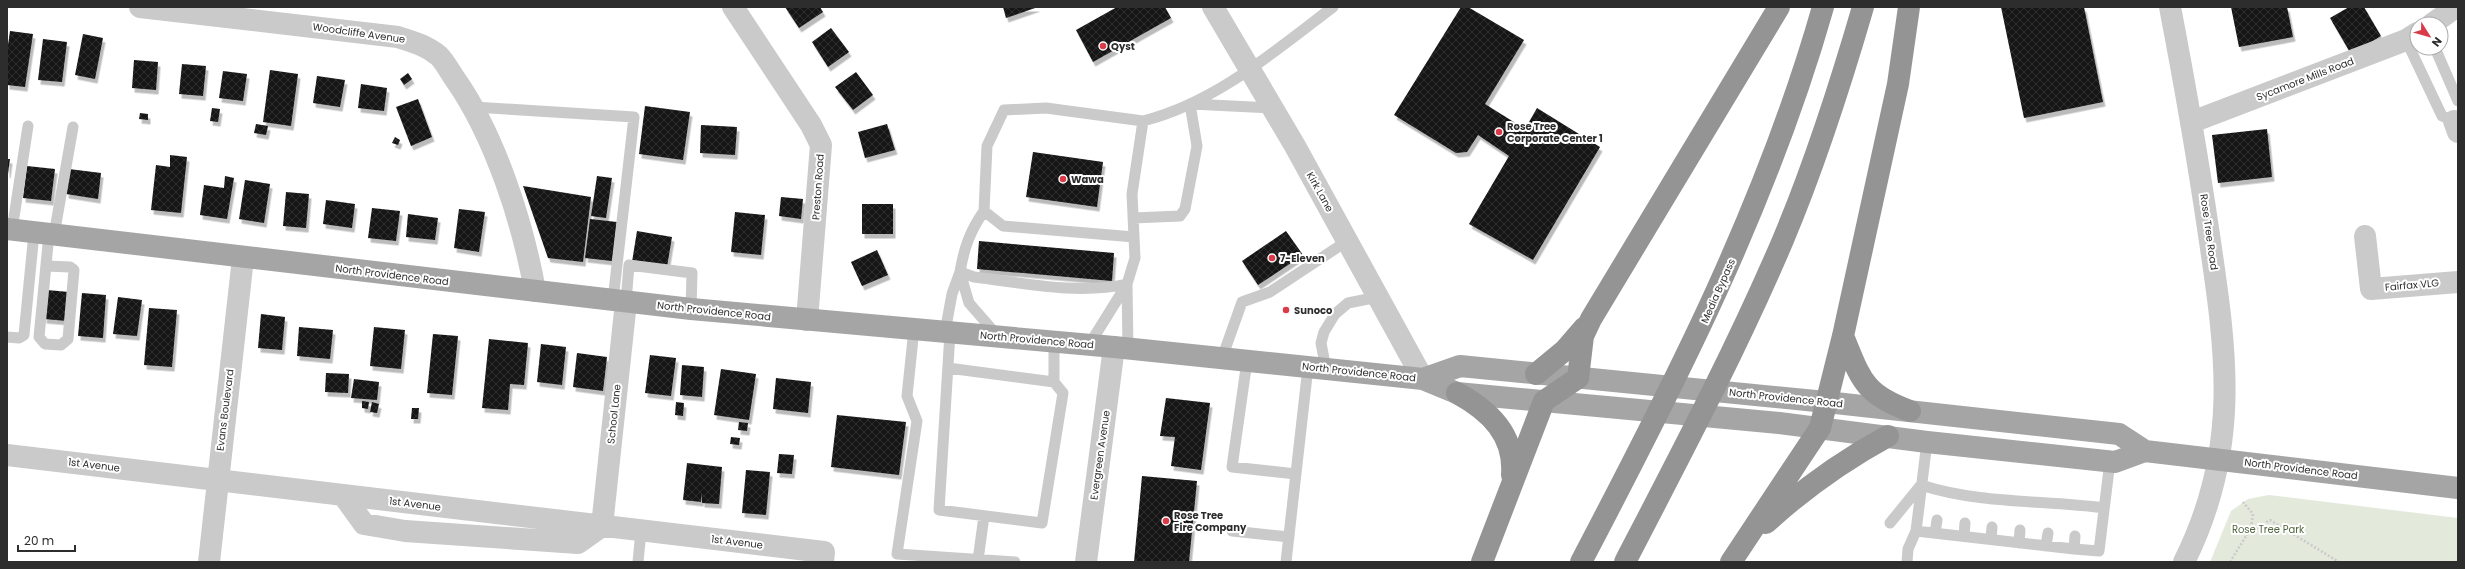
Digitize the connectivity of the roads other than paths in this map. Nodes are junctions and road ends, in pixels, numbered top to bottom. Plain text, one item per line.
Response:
1 (140, 7) edge
2 (733, 7) edge
3 (1213, 7) edge
4 (1332, 7) edge
5 (1779, 7) edge
6 (1823, 7) edge
7 (1863, 7) edge
8 (1909, 7) edge
9 (2170, 7) edge
10 (2456, 7) edge
11 (270, 14) edge
12 (2443, 16) edge
13 (2409, 38) edge
14 (2418, 56) edge
15 (2438, 56) edge
16 (1251, 70) junction
17 (1190, 104) junction
18 (474, 107) junction
19 (1272, 108) junction
20 (2457, 117) edge
21 (1143, 121) junction
22 (2192, 122) junction
23 (28, 126) dead end
24 (73, 127) dead end
25 (984, 211) junction
26 (1133, 218) junction
27 (9, 230) edge
28 (46, 234) junction
29 (1134, 236) junction
30 (2365, 236) dead end
31 (1347, 242) junction
32 (243, 258) junction
33 (46, 266) junction
34 (960, 272) junction
35 (2458, 282) edge
36 (1127, 284) junction
37 (535, 291) junction
38 (1378, 297) junction
39 (619, 301) junction
40 (691, 309) junction
41 (1591, 319) junction
42 (807, 320) junction
43 (914, 329) junction
44 (948, 332) junction
45 (1843, 336) junction
46 (7, 337) edge
47 (998, 337) junction
48 (1054, 342) junction
49 (1090, 345) junction
50 (1121, 348) junction
51 (1222, 358) junction
52 (1247, 361) junction
53 (948, 368) junction
54 (1317, 368) junction
55 (1536, 374) junction
56 (1578, 378) junction
57 (1423, 379) junction
58 (1054, 382) junction
59 (1457, 393) junction
60 (1544, 401) junction
61 (1826, 402) junction
62 (1579, 404) junction
63 (1910, 411) junction
64 (1820, 428) junction
65 (1888, 436) junction
66 (1927, 442) junction
67 (2144, 452) junction
68 (7, 455) edge
69 (2219, 460) junction
70 (2110, 461) junction
71 (1296, 474) junction
72 (216, 480) junction
73 (1922, 485) junction
74 (1511, 488) junction
75 (2458, 488) edge
76 (2104, 508) junction
77 (984, 516) junction
78 (1937, 520) dead end
79 (1890, 524) dead end
80 (1965, 524) dead end
81 (602, 526) junction
82 (1992, 527) dead end
83 (2020, 530) dead end
84 (641, 531) junction
85 (1232, 531) dead end
86 (1916, 531) junction
87 (2048, 532) dead end
88 (1935, 533) junction
89 (1964, 536) junction
90 (2075, 536) dead end
91 (1289, 537) junction
92 (1991, 540) junction
93 (2019, 543) junction
94 (2046, 546) junction
95 (2074, 549) junction
96 (823, 557) edge
97 (2098, 557) edge
98 (896, 558) edge
99 (948, 560) edge
100 (978, 560) junction
101 (1732, 560) edge
102 (208, 562) edge
103 (638, 562) edge
104 (1015, 562) edge
105 (1086, 562) edge
106 (1286, 562) edge
107 (1482, 562) edge
108 (1581, 562) edge
109 (1625, 562) edge
110 (1907, 562) edge
111 (2184, 562) edge

1 - 11 street, Woodcliffe Avenue
2 - 42 street, Preston Road
3 - 16 street, Kirk Lane
4 - 16 lane
5 - 41 highway
6 - 108 highway, Media Bypass
7 - 109 highway
8 - 45 highway
9 - 22 street, Rose Tree Road
10 - 12 street
11 - 18 street, Woodcliffe Avenue
13 - 22 street, Sycamore Mills Road
14 - 20 lane
15 - 20 lane
16 - 17 lane
16 - 19 street, Kirk Lane
17 - 19 lane
17 - 21 lane
17 - 26 lane
18 - 37 street, Woodcliffe Avenue
18 - 39 lane
19 - 31 street, Kirk Lane
21 - 25 lane
21 - 26 lane
22 - 69 street, Rose Tree Road
23 - 27 lane
24 - 28 lane
25 - 29 lane
25 - 34 lane
26 - 29 lane
27 - 28 main road, North Providence Road
28 - 32 main road, North Providence Road
28 - 33 lane
28 - 46 lane
29 - 36 lane
30 - 35 street, Fairfax VLG
31 - 38 street, Kirk Lane
31 - 51 lane
32 - 37 main road, North Providence Road
32 - 72 street, Evans Boulevard
33 - 33 lane
34 - 36 lane
34 - 44 lane
34 - 47 lane
36 - 49 lane
36 - 50 lane
37 - 39 main road, North Providence Road
38 - 54 lane
38 - 57 street, Kirk Lane
39 - 40 main road, North Providence Road
39 - 40 lane
39 - 81 street, School Lane
40 - 42 main road, North Providence Road
41 - 55 highway
41 - 56 highway
42 - 43 main road, North Providence Road
43 - 44 main road, North Providence Road
43 - 98 lane
44 - 47 main road, North Providence Road
44 - 53 lane
45 - 61 highway
45 - 63 highway
47 - 48 main road, North Providence Road
48 - 49 main road, North Providence Road
48 - 58 lane
49 - 50 main road, North Providence Road
50 - 51 main road, North Providence Road
50 - 105 street, Evergreen Avenue
51 - 52 main road, North Providence Road
52 - 54 main road, North Providence Road
52 - 71 lane
53 - 58 lane
53 - 77 lane
54 - 57 main road, North Providence Road
54 - 71 lane
55 - 56 main road, North Providence Road
55 - 57 main road, North Providence Road
56 - 60 highway
56 - 61 main road, North Providence Road
56 - 62 main road
57 - 59 main road, North Providence Road
58 - 77 lane
59 - 60 main road, North Providence Road
59 - 74 highway
60 - 62 main road, North Providence Road
60 - 74 highway
61 - 63 main road, North Providence Road
61 - 64 highway
62 - 64 main road, North Providence Road
63 - 67 main road, North Providence Road
64 - 65 main road, North Providence Road
64 - 101 highway
65 - 66 main road, North Providence Road
65 - 101 highway
66 - 70 main road, North Providence Road
66 - 73 lane
67 - 69 main road, North Providence Road
67 - 70 main road, North Providence Road
68 - 72 street, 1st Avenue
69 - 75 main road, North Providence Road
69 - 111 street, Rose Tree Road
70 - 76 lane
71 - 91 lane
72 - 81 street, 1st Avenue
72 - 102 street, Evans Boulevard
73 - 76 lane
73 - 79 lane
73 - 86 lane
74 - 107 highway
76 - 97 lane
77 - 100 lane
78 - 88 lane
80 - 89 lane
81 - 84 street, 1st Avenue
82 - 92 lane
83 - 93 lane
84 - 96 street, 1st Avenue
84 - 103 lane
85 - 91 lane
86 - 88 lane
86 - 110 lane
87 - 94 lane
88 - 89 lane
89 - 92 lane
90 - 95 lane
91 - 106 lane
92 - 93 lane
93 - 94 lane
94 - 95 lane
95 - 97 lane
98 - 99 lane
99 - 100 lane
100 - 104 lane

